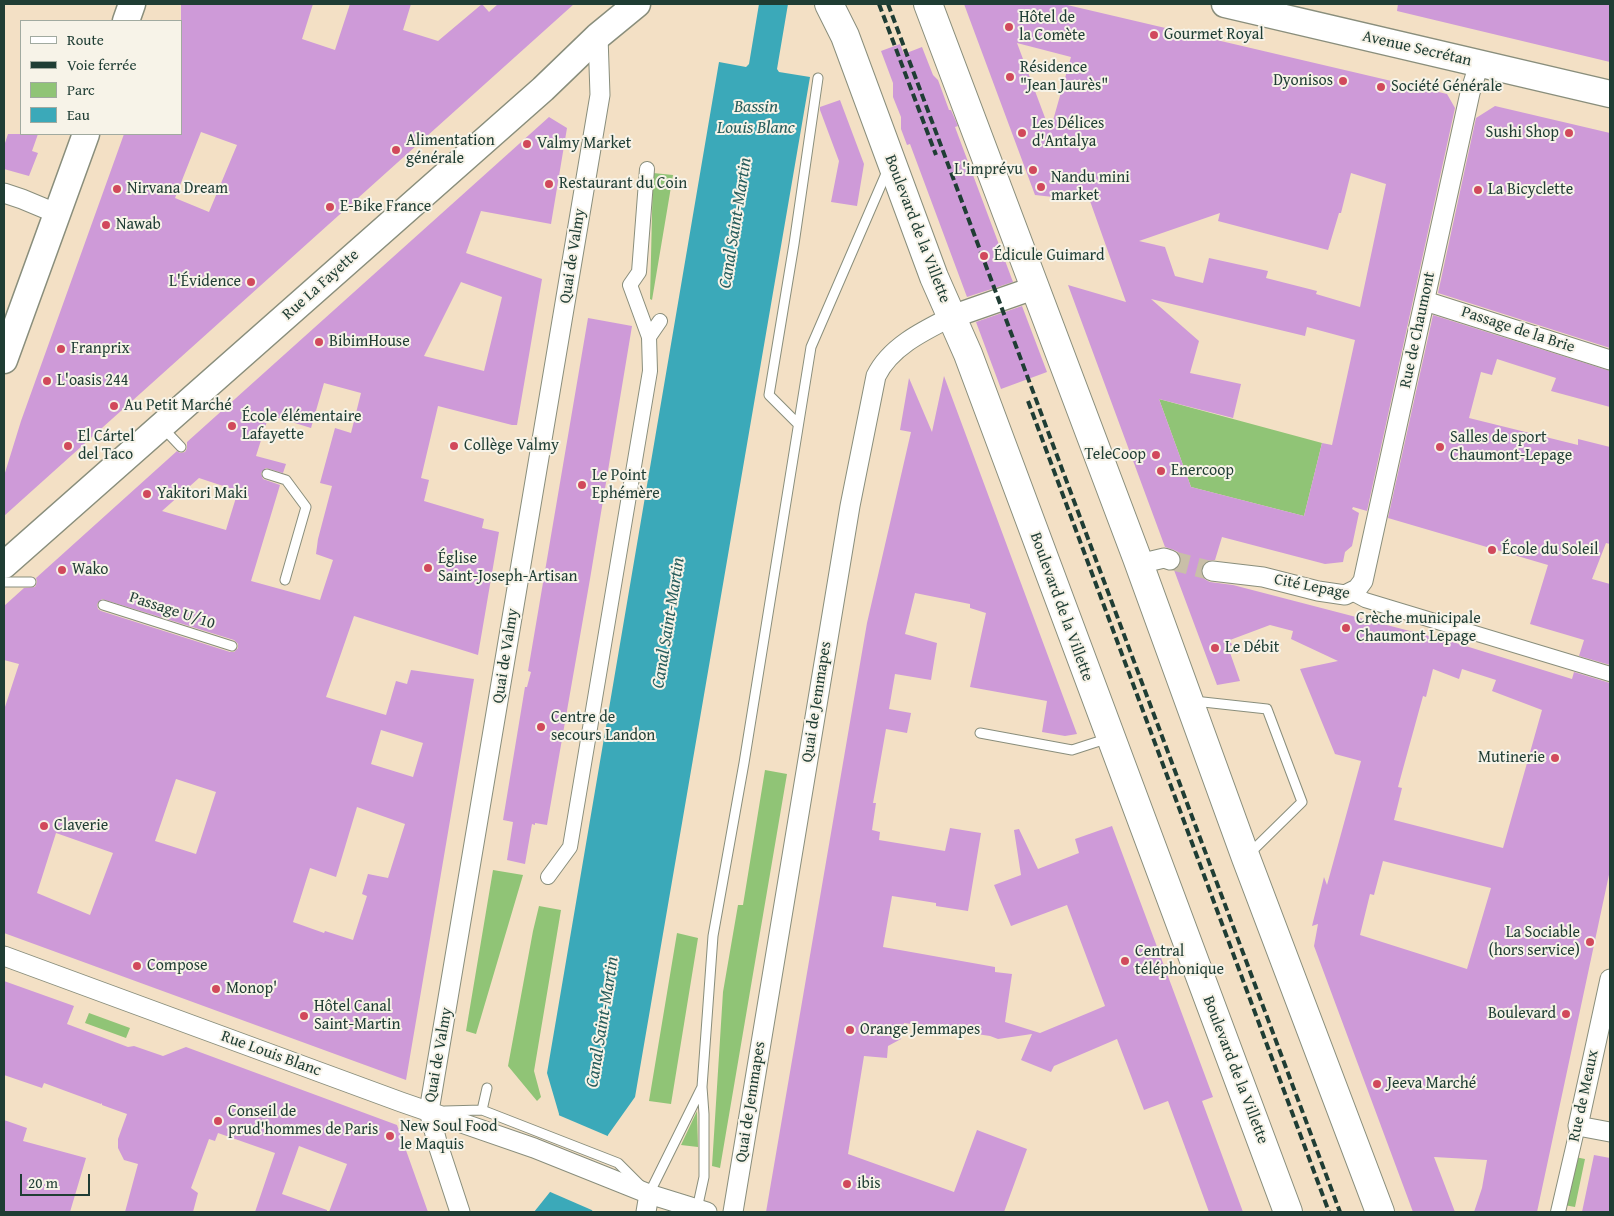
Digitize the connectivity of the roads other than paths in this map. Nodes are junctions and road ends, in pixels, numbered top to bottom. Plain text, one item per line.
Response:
1 (132, 4) edge
2 (637, 4) edge
3 (829, 4) edge
4 (928, 4) edge
5 (1225, 4) edge
6 (126, 20) edge
7 (598, 36) junction
8 (1478, 64) junction
9 (818, 78) dead end
10 (1610, 94) edge
11 (86, 135) edge
12 (891, 162) junction
13 (647, 169) dead end
14 (4, 193) edge
15 (58, 214) junction
16 (1034, 288) junction
17 (1425, 301) junction
18 (951, 317) junction
19 (660, 321) dead end
20 (649, 337) junction
21 (4, 360) edge
22 (1610, 360) edge
23 (798, 424) junction
24 (162, 426) junction
25 (181, 447) dead end
26 (267, 474) dead end
27 (1170, 560) tunnel mouth
28 (1140, 564) junction
29 (4, 566) edge
30 (1212, 571) tunnel mouth
31 (285, 580) dead end
32 (4, 582) edge
33 (31, 582) dead end
34 (1352, 593) junction
35 (103, 605) dead end
36 (232, 646) dead end
37 (1610, 674) edge
38 (1189, 700) junction
39 (980, 733) dead end
40 (1110, 738) junction
41 (1246, 858) junction
42 (548, 877) dead end
43 (4, 956) edge
44 (1610, 979) edge
45 (702, 1087) junction
46 (487, 1088) dead end
47 (482, 1110) junction
48 (429, 1111) junction
49 (1578, 1126) junction
50 (1610, 1132) edge
51 (540, 1142) junction
52 (647, 1203) edge
53 (702, 1211) edge
54 (460, 1212) edge
55 (733, 1212) edge
56 (1288, 1212) edge
57 (1380, 1212) edge
58 (1558, 1212) edge

1 - 6 main road
2 - 7 main road, Rue La Fayette
3 - 12 main road, Boulevard de la Villette
4 - 16 main road
5 - 8 main road, Avenue Secrétan
7 - 24 main road, Rue La Fayette
7 - 48 street, Quai de Valmy
8 - 10 main road, Avenue Secrétan
8 - 17 street, Rue de Chaumont
9 - 23 lane
11 - 15 main road
12 - 18 main road, Boulevard de la Villette
12 - 23 lane
13 - 20 street
14 - 15 street
15 - 21 main road
16 - 18 street, Quai de Jemmapes
16 - 28 main road
17 - 22 street, Passage de la Brie
17 - 34 street, Rue de Chaumont
18 - 40 main road, Boulevard de la Villette
18 - 55 street, Quai de Jemmapes
19 - 20 street
20 - 42 street
23 - 45 lane
24 - 25 lane
24 - 29 main road, Rue La Fayette
26 - 31 lane
27 - 28 street
28 - 38 main road
30 - 34 street, Cité Lepage
32 - 33 lane
34 - 37 street, Cité Lepage
35 - 36 lane, Passage U/10
38 - 41 main road
38 - 41 lane
39 - 40 lane
40 - 56 main road, Boulevard de la Villette
41 - 57 main road
43 - 48 street, Rue Louis Blanc
44 - 49 street, Rue de Meaux
45 - 52 lane
45 - 53 lane
46 - 47 lane
47 - 48 lane
47 - 51 lane
48 - 51 street, Rue Louis Blanc
48 - 54 street, Quai de Valmy
49 - 50 street
49 - 58 street, Rue de Meaux
51 - 52 street, Rue Louis Blanc
52 - 53 street

